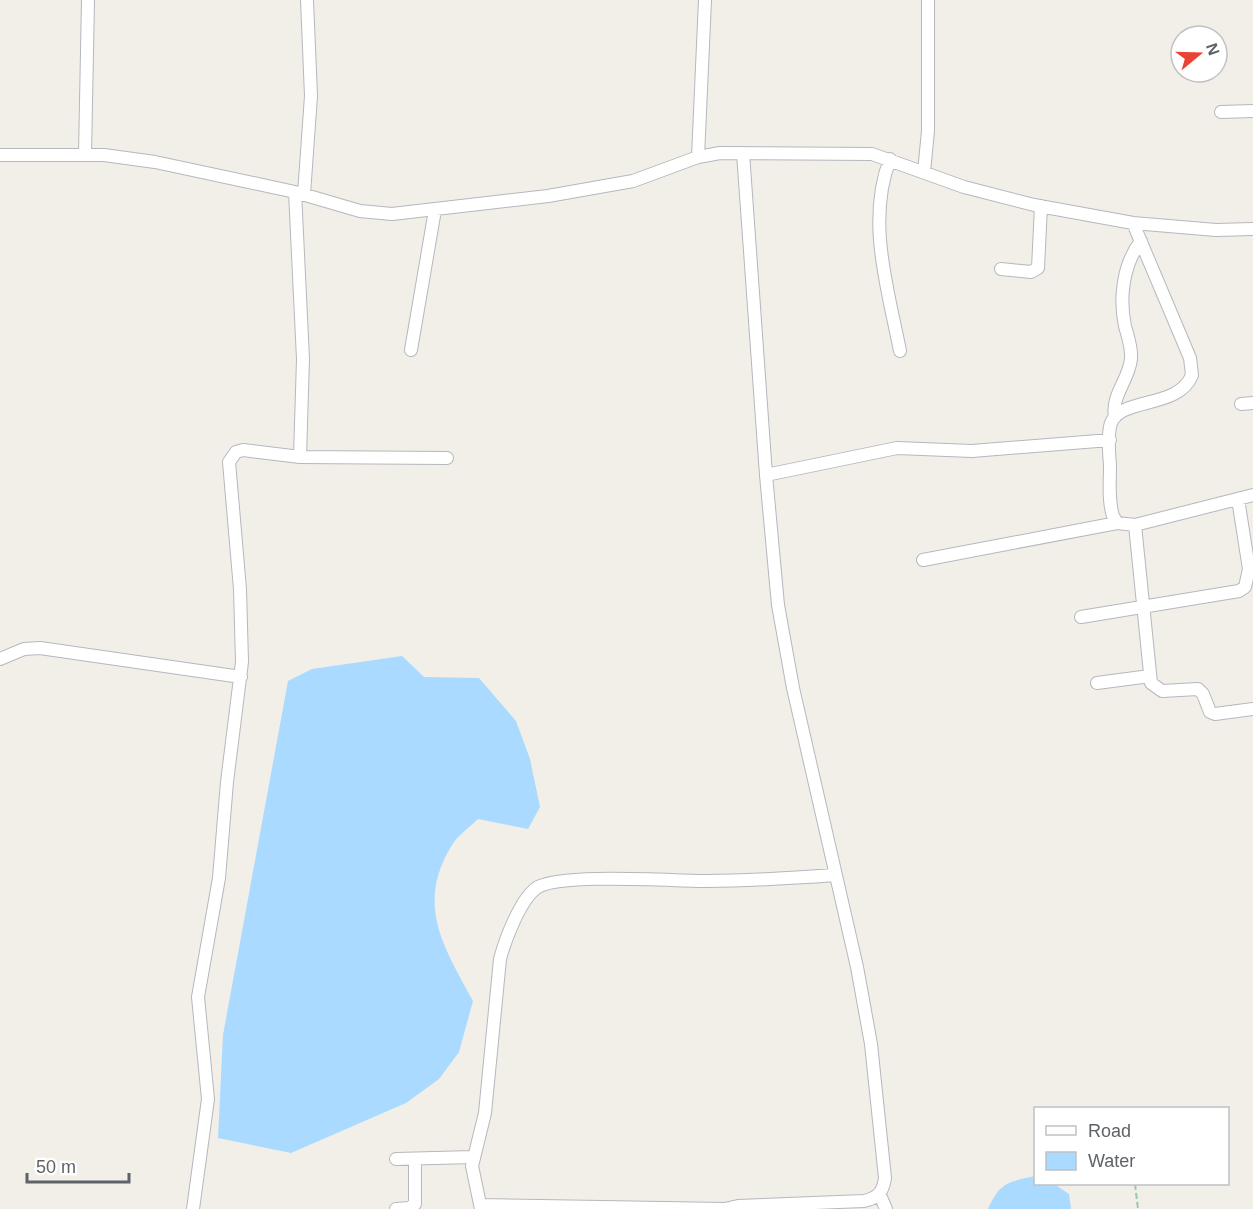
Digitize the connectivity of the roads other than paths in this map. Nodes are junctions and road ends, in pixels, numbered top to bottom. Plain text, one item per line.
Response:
1 (88, 0) edge
2 (307, 0) edge
3 (705, 0) edge
4 (928, 0) edge
5 (1253, 111) edge
6 (1221, 112) dead end
7 (743, 153) junction
8 (85, 154) junction
9 (0, 155) edge
10 (698, 158) junction
11 (890, 159) junction
12 (924, 172) junction
13 (299, 193) junction
14 (1041, 206) junction
15 (435, 210) junction
16 (1133, 223) junction
17 (1253, 229) edge
18 (1141, 241) junction
19 (1001, 269) dead end
20 (411, 350) dead end
21 (900, 351) dead end
22 (1115, 417) junction
23 (1110, 440) junction
24 (300, 457) junction
25 (447, 458) dead end
26 (766, 475) junction
27 (1253, 495) edge
28 (1238, 499) junction
29 (1117, 523) junction
30 (1135, 525) junction
31 (923, 560) dead end
32 (1143, 609) junction
33 (1081, 617) dead end
34 (0, 659) edge
35 (1150, 676) junction
36 (241, 677) junction
37 (1096, 683) dead end
38 (1253, 709) edge
39 (836, 875) junction
40 (474, 1157) junction
41 (396, 1159) dead end
42 (415, 1159) junction
43 (879, 1195) junction
44 (481, 1207) edge
45 (193, 1209) edge
46 (396, 1209) edge
47 (725, 1209) edge
48 (886, 1209) edge

1 - 8 street
2 - 13 street
3 - 10 street
4 - 12 street
5 - 6 street
7 - 10 street
7 - 11 street
7 - 26 street
8 - 9 street
8 - 13 street
10 - 15 street
11 - 12 street
11 - 21 street
12 - 14 street
13 - 15 street
13 - 24 street
14 - 16 street
14 - 19 street
15 - 20 street
16 - 17 street
16 - 18 street
18 - 22 street
18 - 22 street
22 - 23 street
23 - 26 street
23 - 29 street
24 - 25 street
24 - 36 street
26 - 39 street
27 - 28 street
28 - 30 street
28 - 32 street
29 - 30 street
29 - 31 street
30 - 32 street
32 - 33 street
32 - 35 street
34 - 36 street
35 - 37 street
35 - 38 street
36 - 45 street
39 - 40 street
39 - 43 street
40 - 42 street
40 - 44 street
41 - 42 street
42 - 46 street
43 - 47 street
43 - 48 street
44 - 47 street

